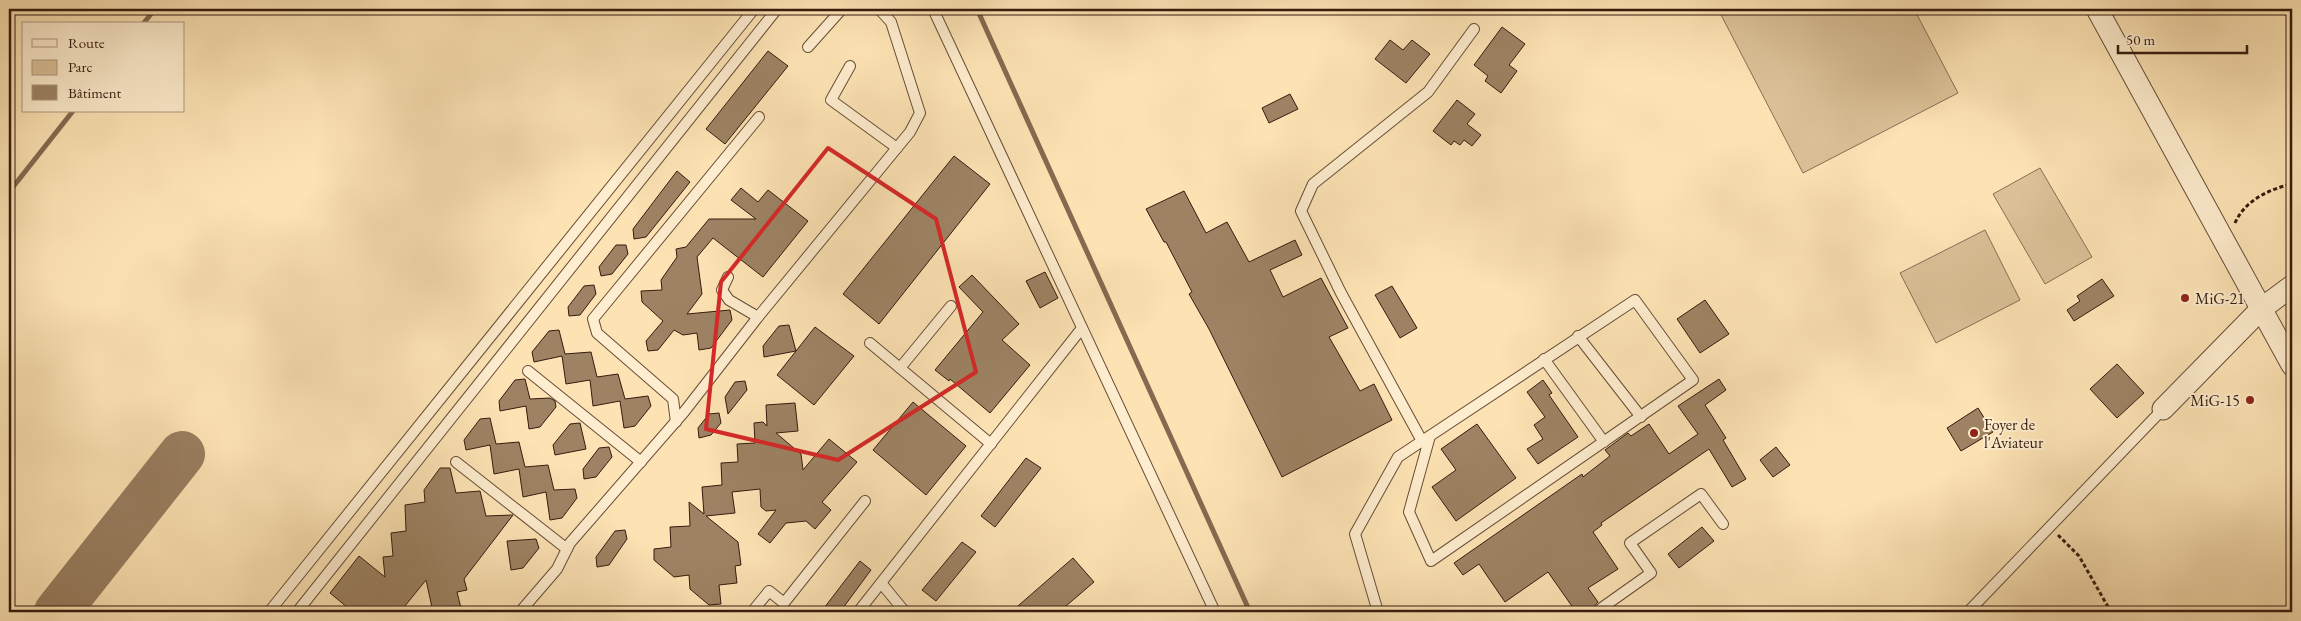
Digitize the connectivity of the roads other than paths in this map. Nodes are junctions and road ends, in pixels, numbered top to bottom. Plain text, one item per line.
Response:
1 (754, 9) edge
2 (777, 9) edge
3 (842, 9) edge
4 (878, 9) edge
5 (933, 9) edge
6 (2097, 9) edge
7 (1474, 29) dead end
8 (808, 47) dead end
9 (850, 66) dead end
10 (759, 117) dead end
11 (897, 148) junction
12 (728, 277) dead end
13 (2292, 286) edge
14 (951, 306) dead end
15 (2261, 310) junction
16 (758, 317) junction
17 (1082, 328) junction
18 (1578, 336) junction
19 (870, 343) dead end
20 (1544, 359) junction
21 (2292, 365) edge
22 (900, 368) junction
23 (528, 371) dead end
24 (2163, 409) joint
25 (1641, 417) junction
26 (676, 422) junction
27 (1426, 438) junction
28 (1604, 442) junction
29 (991, 444) junction
30 (456, 462) dead end
31 (641, 462) junction
32 (866, 501) dead end
33 (1723, 524) dead end
34 (567, 549) junction
35 (882, 584) junction
36 (269, 612) edge
37 (297, 612) edge
38 (520, 612) edge
39 (752, 612) edge
40 (858, 612) edge
41 (905, 612) edge
42 (1215, 612) edge
43 (1378, 612) edge
44 (1598, 612) edge
45 (1968, 612) edge

1 - 36 lane
2 - 37 lane
3 - 8 lane
4 - 11 lane
5 - 17 lane
6 - 15 street
7 - 27 lane
9 - 11 lane
10 - 26 lane
11 - 16 lane
12 - 16 lane
13 - 15 street
14 - 22 lane
15 - 21 street
15 - 24 street
16 - 26 lane
17 - 29 lane
17 - 42 lane
18 - 20 lane
18 - 25 lane
18 - 25 lane
19 - 22 lane
20 - 27 lane
20 - 28 lane
22 - 29 lane
23 - 31 lane
24 - 45 lane
25 - 28 lane
26 - 31 lane
27 - 28 lane
27 - 43 lane
29 - 35 lane
30 - 34 lane
31 - 34 lane
32 - 39 lane
33 - 44 lane
34 - 38 lane
35 - 40 lane
35 - 41 lane

